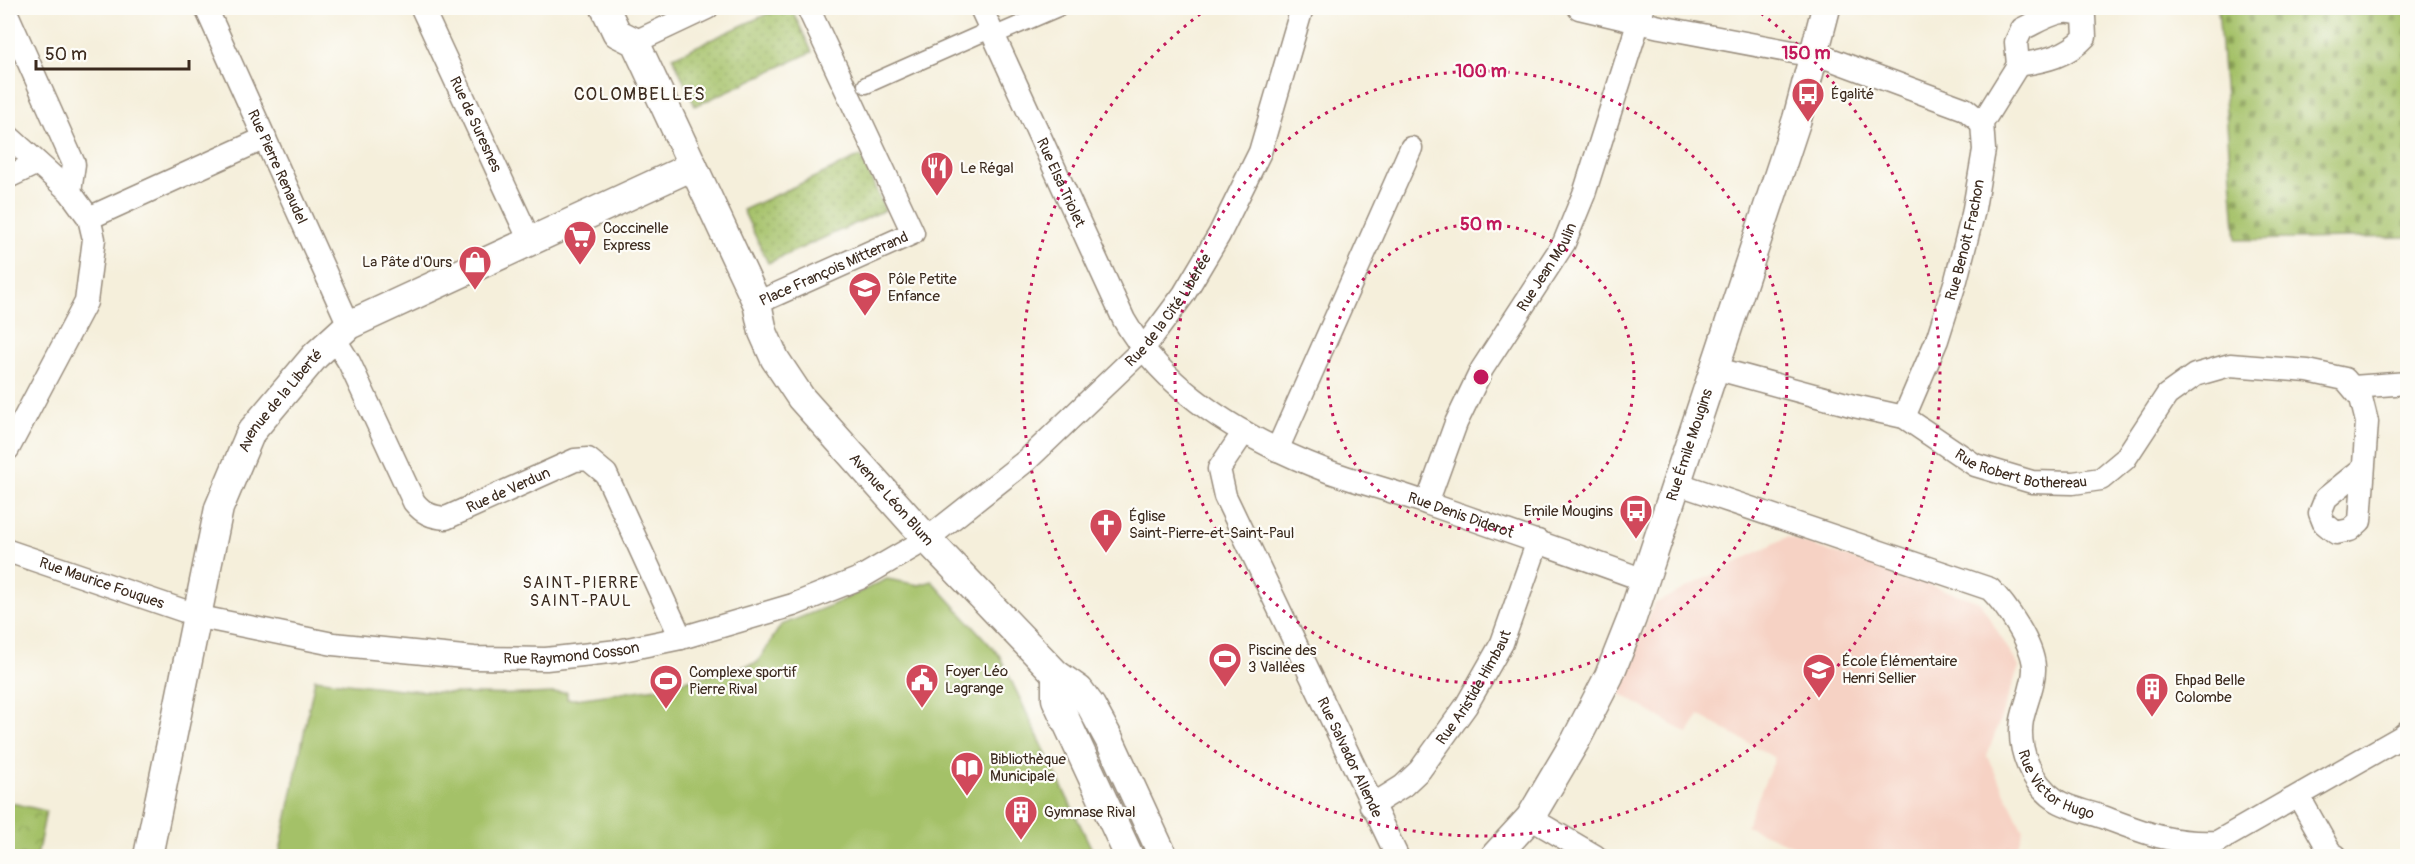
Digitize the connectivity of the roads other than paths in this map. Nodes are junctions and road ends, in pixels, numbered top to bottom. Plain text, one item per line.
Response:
1 (206, 8) edge
2 (424, 8) edge
3 (606, 8) edge
4 (707, 8) edge
5 (808, 8) edge
6 (1058, 8) edge
7 (1302, 8) edge
8 (1579, 8) edge
9 (1826, 8) edge
10 (1642, 14) edge
11 (8, 16) edge
12 (987, 22) edge
13 (635, 42) junction
14 (1815, 56) junction
15 (2018, 65) dead end
16 (866, 85) dead end
17 (1982, 123) junction
18 (8, 136) edge
19 (265, 138) junction
20 (1411, 148) dead end
21 (37, 163) junction
22 (693, 166) junction
23 (8, 177) edge
24 (70, 192) junction
25 (89, 218) junction
26 (530, 241) junction
27 (757, 303) junction
28 (342, 331) junction
29 (1143, 349) junction
30 (1714, 368) junction
31 (2408, 383) edge
32 (2354, 387) junction
33 (1904, 417) junction
34 (1244, 432) junction
35 (8, 448) edge
36 (1277, 450) junction
37 (2363, 468) dead end
38 (1676, 483) junction
39 (1427, 503) junction
40 (927, 539) junction
41 (1538, 541) junction
42 (8, 550) edge
43 (1644, 580) junction
44 (196, 616) junction
45 (681, 638) junction
46 (1056, 674) junction
47 (2408, 731) edge
48 (2299, 797) junction
49 (1371, 806) junction
50 (1530, 818) junction
51 (147, 856) edge
52 (1129, 856) edge
53 (1163, 856) edge
54 (1397, 856) edge
55 (1495, 856) edge
56 (1595, 856) edge
57 (2336, 856) edge

1 - 19 street, Rue Pierre Renaudel
2 - 26 street, Rue de Suresnes
3 - 13 street
4 - 13 street
5 - 27 street, Place François Mitterrand
6 - 12 street
7 - 29 street, Rue de la Cité Libérée
8 - 10 street
9 - 14 street, Rue Émile Mougins
10 - 14 street
10 - 39 street, Rue Jean Moulin
11 - 24 street
12 - 16 street
12 - 29 street, Rue Elsa Triolet
13 - 22 street, Place François Mitterrand
14 - 17 street
14 - 30 street, Rue Émile Mougins
15 - 17 street
17 - 33 street, Rue Benoit Frachon
18 - 21 street
19 - 25 street
19 - 28 street, Rue Pierre Renaudel
20 - 36 street
21 - 23 street
21 - 24 street
22 - 26 street, Avenue de la Liberté
22 - 27 street, Place François Mitterrand
24 - 25 street
25 - 35 street
26 - 28 street, Avenue de la Liberté
27 - 40 street, Avenue Léon Blum
28 - 44 street, Avenue de la Liberté
28 - 45 street, Rue de Verdun
29 - 34 street, Rue Denis Diderot
29 - 40 street, Rue de la Cité Libérée
30 - 33 street, Rue Robert Bothereau
30 - 38 street, Rue Émile Mougins
31 - 32 street
32 - 33 street, Rue Robert Bothereau
32 - 37 street
34 - 36 street, Rue Denis Diderot
34 - 49 street, Rue Salvador Allende
36 - 39 street, Rue Denis Diderot
38 - 43 street, Rue Émile Mougins
38 - 48 street, Rue Victor Hugo
39 - 41 street, Rue Denis Diderot
40 - 45 street, Rue Raymond Cosson
40 - 46 street, Avenue Léon Blum
41 - 43 street, Rue Denis Diderot
41 - 49 street, Rue Aristide Himbaut
42 - 44 street, Rue Maurice Fouques
43 - 50 street, Rue Émile Mougins
44 - 45 street, Rue Raymond Cosson
44 - 51 street, Avenue de la Liberté
46 - 52 street
46 - 53 street, Avenue Léon Blum
47 - 48 street, Rue Victor Hugo
48 - 57 street
49 - 54 street, Rue Salvador Allende
50 - 55 street, Rue Émile Mougins
50 - 56 street

